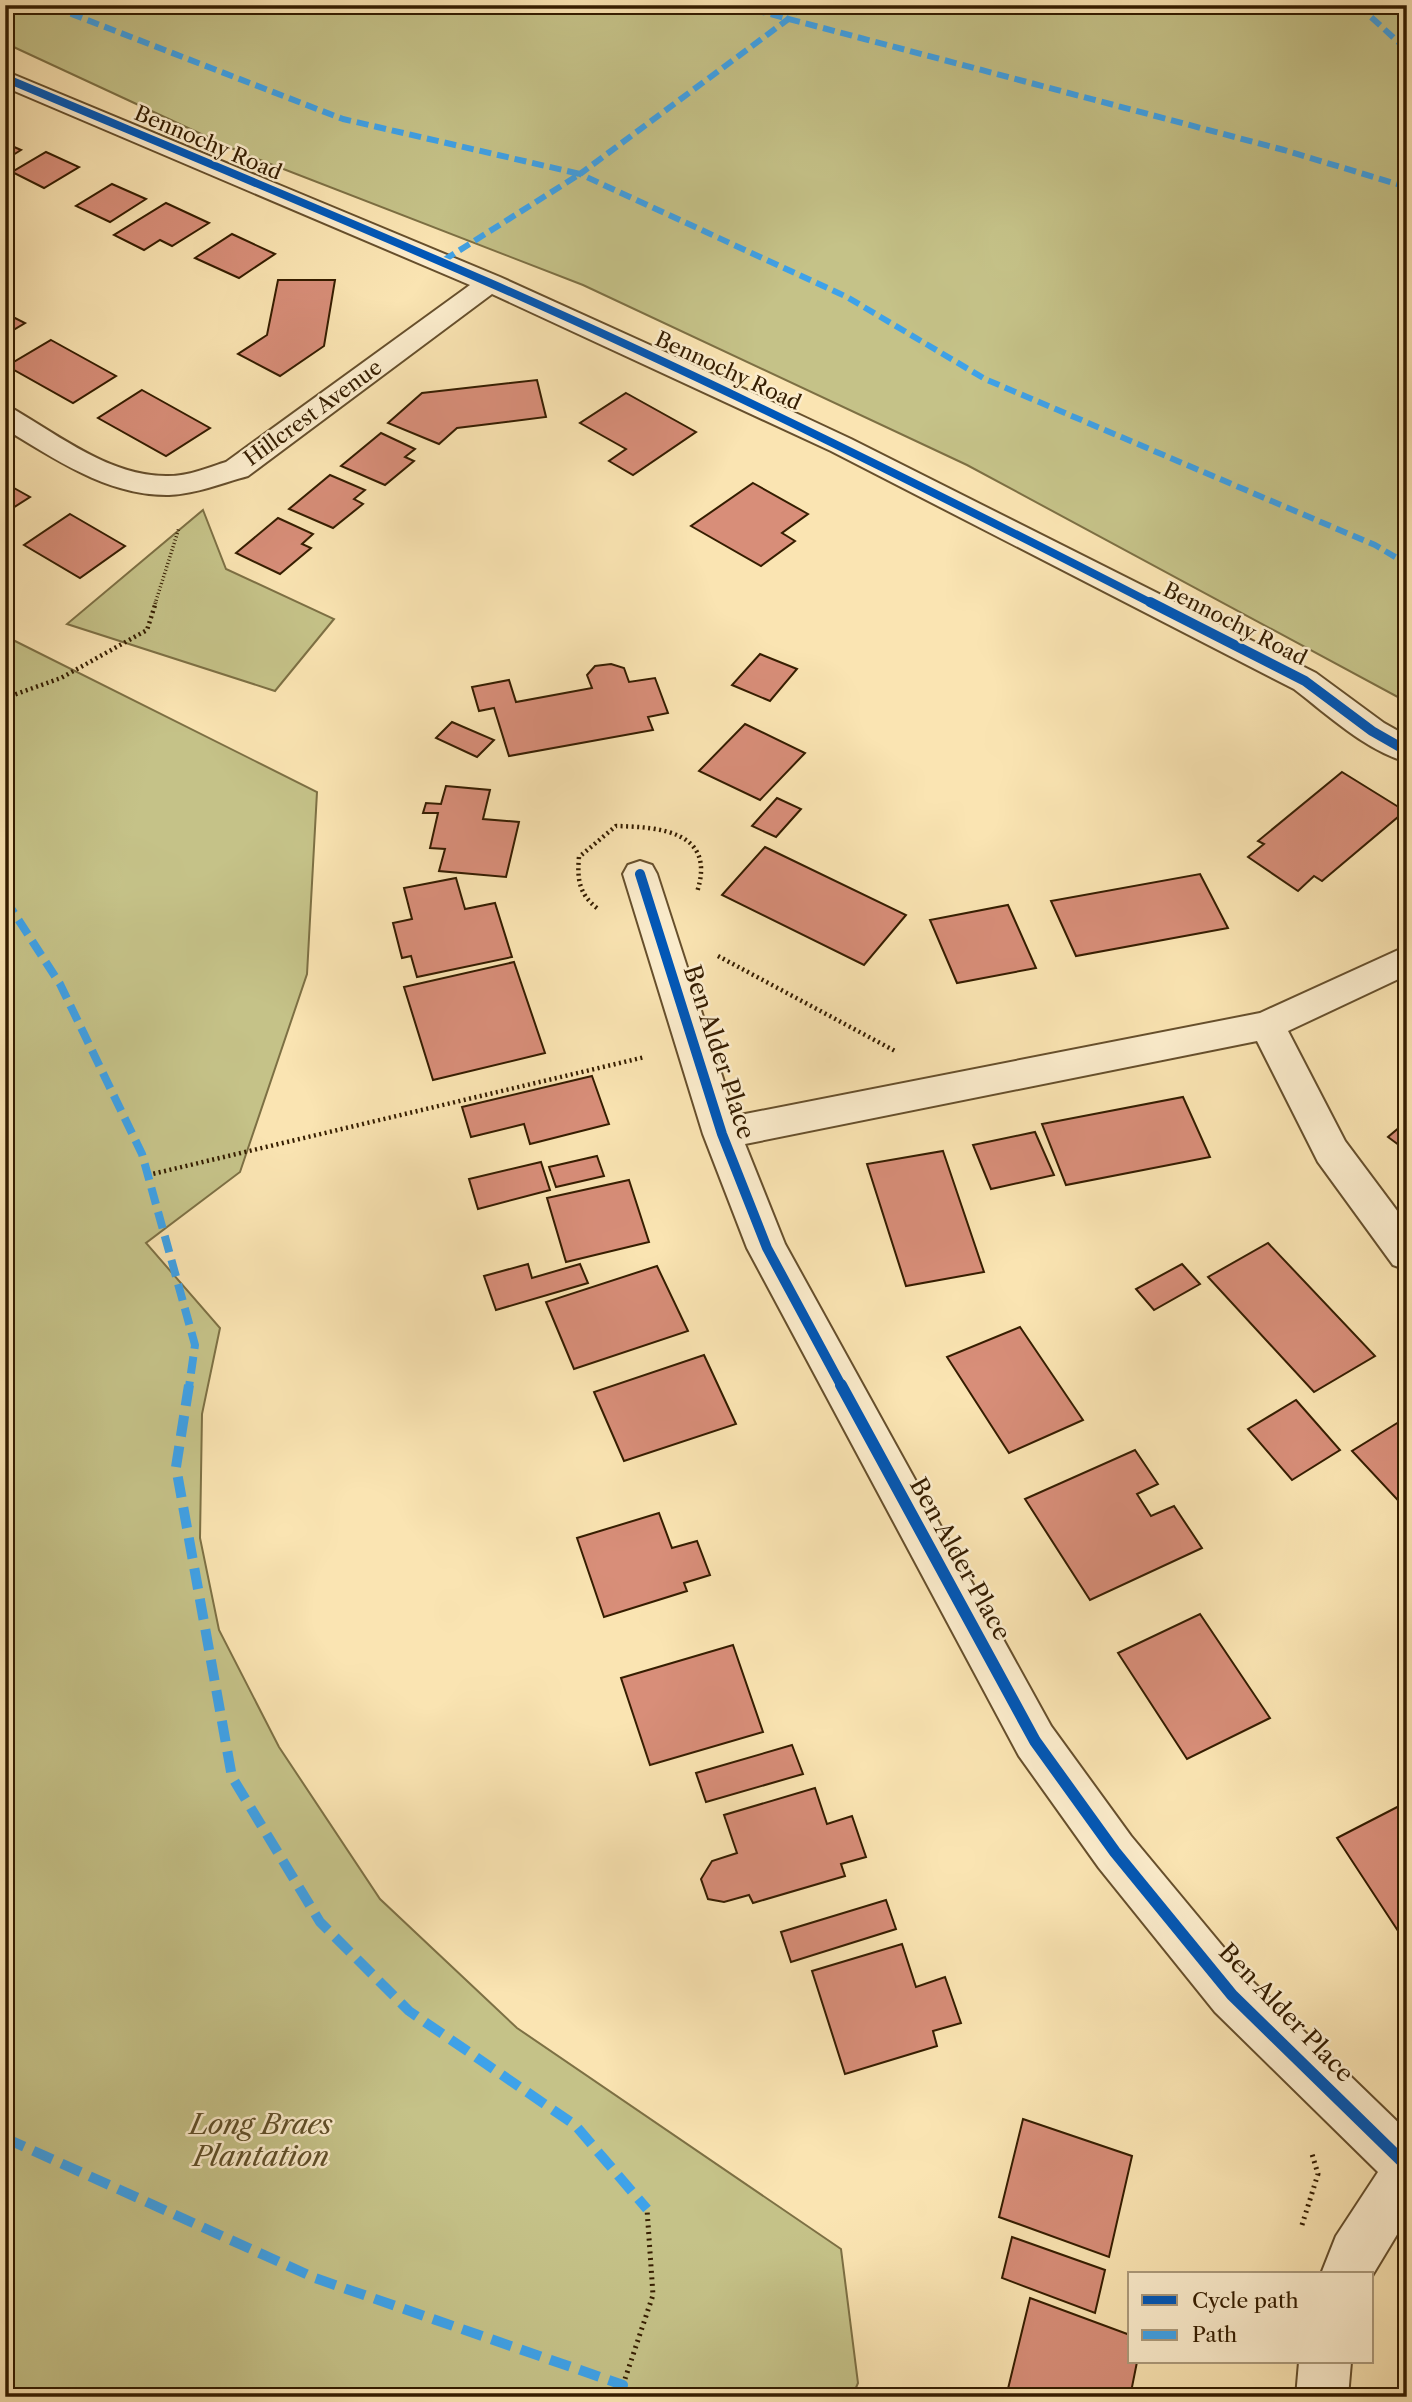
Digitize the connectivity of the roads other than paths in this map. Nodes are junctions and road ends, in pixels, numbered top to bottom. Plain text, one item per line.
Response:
1 (5, 78) edge
2 (490, 283) junction
3 (5, 415) edge
4 (1407, 751) edge
5 (640, 874) dead end
6 (1407, 959) edge
7 (1267, 1025) junction
8 (722, 1134) junction
9 (1407, 1254) edge
10 (1407, 2166) edge
11 (1407, 2172) edge
12 (1348, 2272) edge
13 (1325, 2364) edge
14 (1322, 2397) edge

1 - 2 street, Bennochy Road
2 - 3 street, Hillcrest Avenue
2 - 4 street, Bennochy Road
5 - 8 street, Ben Alder Place
6 - 7 street, Ben Alder Place
7 - 8 street, Ben Alder Place
7 - 9 street
8 - 10 street, Ben Alder Place
11 - 12 street
13 - 14 street

